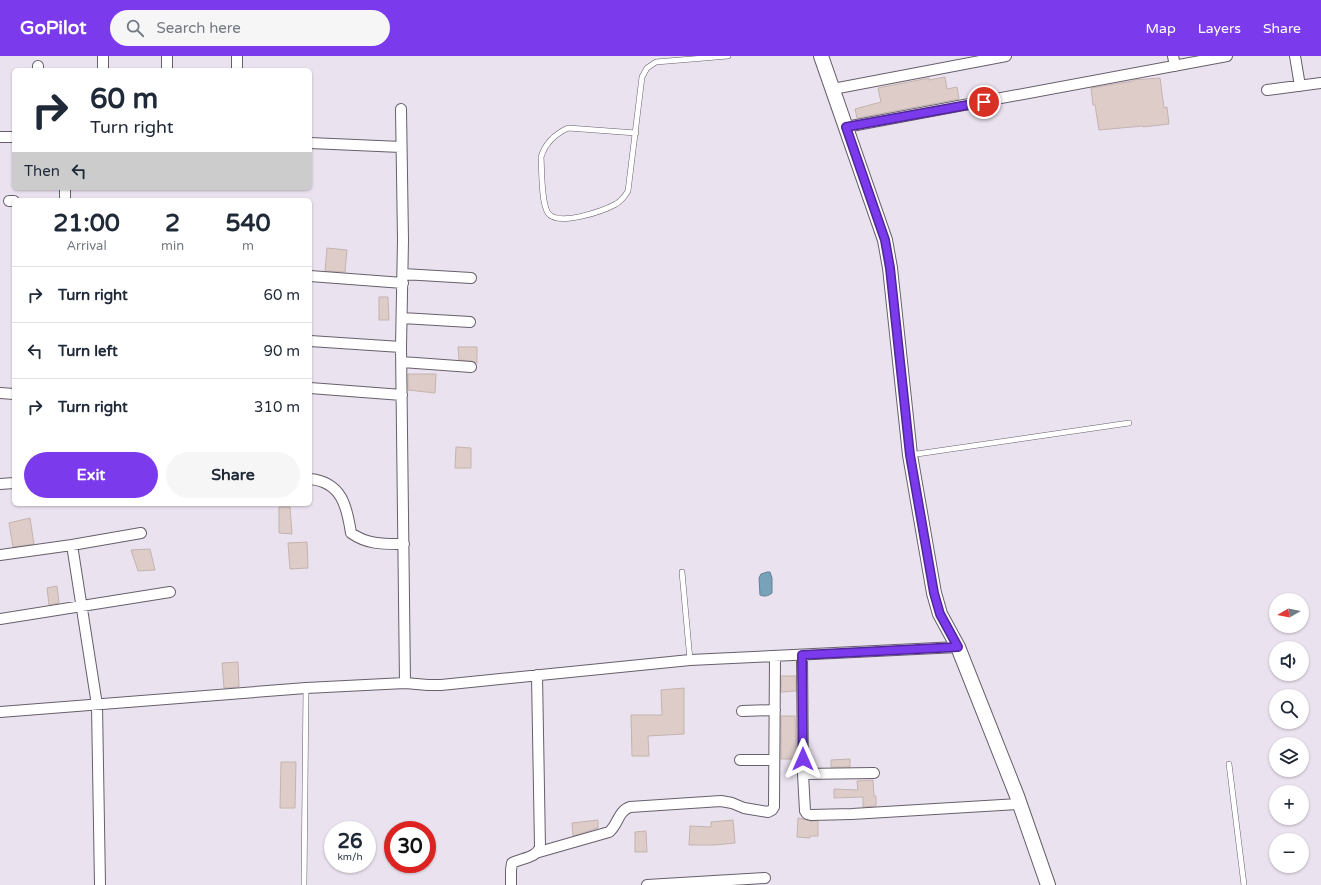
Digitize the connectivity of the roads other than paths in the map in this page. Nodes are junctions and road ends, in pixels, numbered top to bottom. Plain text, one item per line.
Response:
1 (103, 56) edge
2 (167, 56) edge
3 (237, 56) edge
4 (728, 56) edge
5 (821, 56) edge
6 (1006, 56) edge
7 (1226, 56) edge
8 (1295, 56) edge
9 (1174, 61) edge
10 (103, 68) edge
11 (167, 68) edge
12 (237, 68) edge
13 (1321, 83) edge
14 (1300, 86) junction
15 (833, 89) junction
16 (1266, 90) dead end
17 (401, 109) dead end
18 (846, 127) junction
19 (636, 133) junction
20 (0, 137) edge
21 (12, 137) edge
22 (312, 143) edge
23 (401, 147) junction
24 (312, 276) edge
25 (403, 278) junction
26 (471, 278) dead end
27 (402, 318) junction
28 (470, 322) dead end
29 (312, 341) edge
30 (401, 347) junction
31 (402, 362) junction
32 (471, 367) dead end
33 (312, 388) edge
34 (0, 393) edge
35 (12, 394) edge
36 (402, 394) junction
37 (1129, 423) dead end
38 (910, 455) junction
39 (312, 478) edge
40 (12, 483) edge
41 (0, 484) edge
42 (141, 533) dead end
43 (404, 544) junction
44 (72, 545) junction
45 (0, 555) edge
46 (682, 572) dead end
47 (170, 592) dead end
48 (82, 606) junction
49 (0, 619) edge
50 (958, 647) junction
51 (802, 655) junction
52 (775, 656) junction
53 (690, 660) junction
54 (537, 676) junction
55 (405, 683) junction
56 (306, 688) junction
57 (97, 705) junction
58 (775, 710) junction
59 (742, 711) dead end
60 (0, 712) edge
61 (740, 760) dead end
62 (774, 760) junction
63 (1229, 764) dead end
64 (874, 773) dead end
65 (803, 774) junction
66 (1019, 804) junction
67 (539, 852) junction
68 (765, 878) dead end
69 (100, 885) edge
70 (304, 885) edge
71 (510, 885) edge
72 (648, 885) edge
73 (1048, 885) edge
74 (1244, 885) edge

1 - 10 street
2 - 11 street
3 - 12 street
4 - 19 lane
5 - 15 street
6 - 15 street
7 - 9 street
8 - 14 street
9 - 18 street
13 - 14 street
14 - 16 street
15 - 18 street
17 - 23 street
18 - 38 street
19 - 19 lane
20 - 21 street
22 - 23 street
23 - 25 street
24 - 25 street
25 - 26 street
25 - 27 street
27 - 28 street
27 - 30 street
29 - 30 street
30 - 31 street
31 - 32 street
31 - 36 street
33 - 36 street
34 - 35 street
36 - 43 street
37 - 38 lane
38 - 50 street
39 - 43 street
40 - 41 street
42 - 44 street
43 - 55 street
44 - 45 street
44 - 48 street
46 - 53 lane
47 - 48 street
48 - 49 street
48 - 57 street
50 - 51 street
50 - 66 street
51 - 52 street
51 - 65 street
52 - 53 street
52 - 58 street
53 - 54 street
54 - 55 street
54 - 67 street
55 - 56 street
56 - 57 street
56 - 70 lane
57 - 60 street
57 - 69 street
58 - 59 street
58 - 62 street
61 - 62 street
62 - 67 street
63 - 74 lane
64 - 65 street
65 - 66 street
66 - 73 street
67 - 71 street
68 - 72 street

